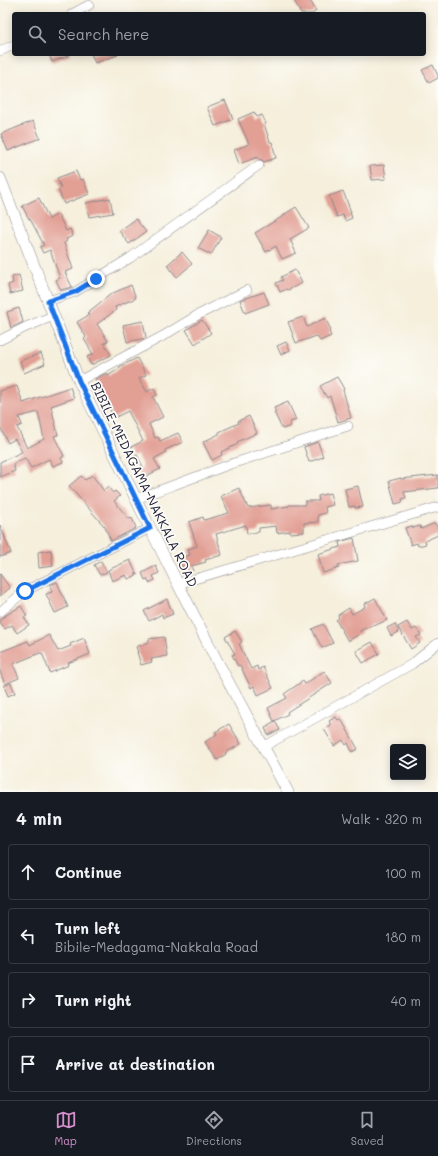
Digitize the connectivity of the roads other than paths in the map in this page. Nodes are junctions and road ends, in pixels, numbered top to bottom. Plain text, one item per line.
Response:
1 (89, 5) dead end
2 (76, 12) edge
3 (12, 46) edge
4 (0, 51) edge
5 (259, 165) dead end
6 (0, 178) edge
7 (247, 290) dead end
8 (48, 301) junction
9 (53, 316) junction
10 (0, 340) edge
11 (79, 381) junction
12 (348, 426) dead end
13 (136, 499) junction
14 (438, 507) edge
15 (150, 528) junction
16 (178, 584) junction
17 (0, 612) edge
18 (438, 643) edge
19 (263, 747) junction
20 (288, 792) edge

1 - 2 lane
3 - 4 lane
5 - 8 lane
6 - 8 main road, BIBILE-MEDAGAMA-NAKKALA ROAD
7 - 11 lane
8 - 9 main road, BIBILE-MEDAGAMA-NAKKALA ROAD
9 - 10 lane
9 - 11 main road, BIBILE-MEDAGAMA-NAKKALA ROAD
11 - 13 main road, BIBILE-MEDAGAMA-NAKKALA ROAD
12 - 13 lane
13 - 15 main road, BIBILE-MEDAGAMA-NAKKALA ROAD
14 - 16 lane
15 - 16 main road, BIBILE-MEDAGAMA-NAKKALA ROAD
15 - 17 lane
16 - 19 main road, BIBILE-MEDAGAMA-NAKKALA ROAD
18 - 19 lane
19 - 20 main road, BIBILE-MEDAGAMA-NAKKALA ROAD

